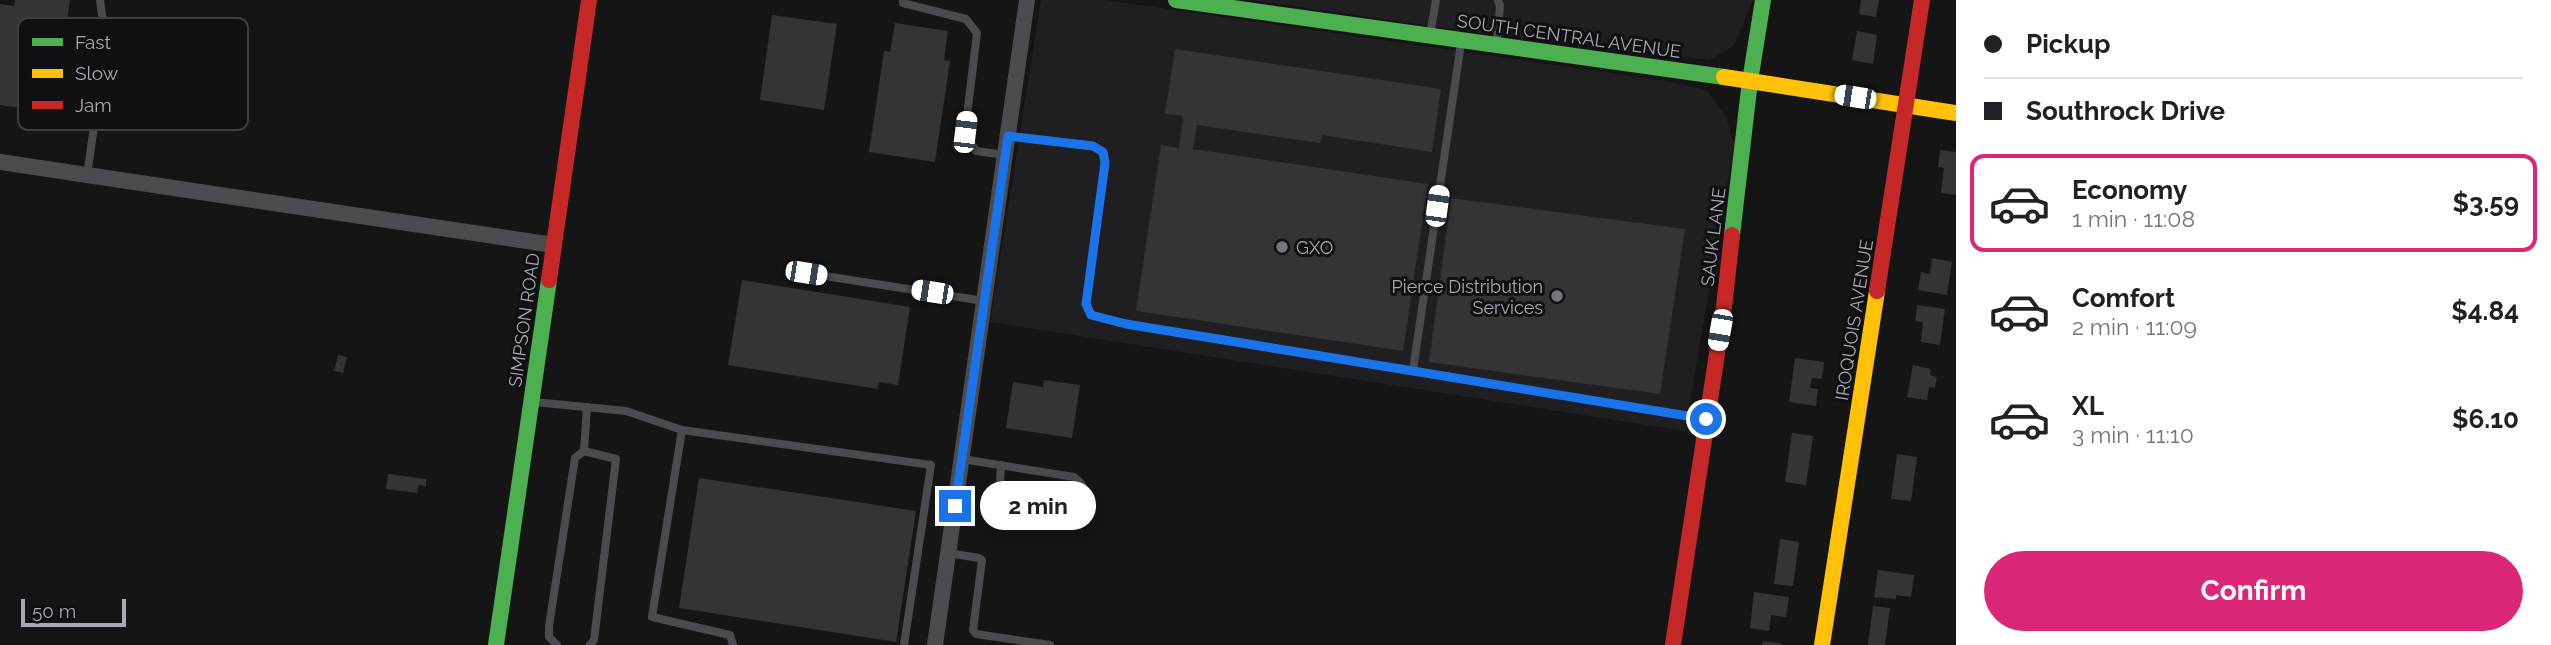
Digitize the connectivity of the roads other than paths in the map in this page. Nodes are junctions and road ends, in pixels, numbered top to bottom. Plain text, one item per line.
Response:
1 (100, 0) edge
2 (589, 0) edge
3 (903, 0) edge
4 (1027, 0) edge
5 (1176, 0) edge
6 (1436, 0) edge
7 (1498, 0) edge
8 (1763, 0) edge
9 (1922, 0) edge
10 (102, 18) edge
11 (1430, 36) junction
12 (1461, 40) junction
13 (1496, 45) junction
14 (1750, 81) junction
15 (1907, 105) junction
16 (1956, 113) edge
17 (94, 130) edge
18 (1008, 136) junction
19 (1005, 155) junction
20 (0, 162) edge
21 (88, 175) junction
22 (554, 245) junction
23 (806, 273) dead end
24 (984, 301) junction
25 (1413, 370) junction
26 (531, 402) junction
27 (587, 407) junction
28 (1706, 419) junction
29 (682, 430) junction
30 (584, 451) junction
31 (962, 459) junction
32 (1001, 465) junction
33 (948, 553) junction
34 (496, 645) edge
35 (557, 645) edge
36 (590, 645) edge
37 (733, 645) edge
38 (904, 645) edge
39 (935, 645) edge
40 (1050, 645) edge
41 (1673, 645) edge
42 (1822, 645) edge

1 - 10 lane
2 - 22 street, SIMPSON ROAD
3 - 19 lane
4 - 18 street
5 - 11 street, SOUTH CENTRAL AVENUE
6 - 11 lane
7 - 13 lane
8 - 14 street, SAUK LANE
9 - 15 street, IROQUOIS AVENUE
11 - 12 street, SOUTH CENTRAL AVENUE
12 - 13 street, SOUTH CENTRAL AVENUE
12 - 25 lane
13 - 14 street, SOUTH CENTRAL AVENUE
14 - 15 street, SOUTH CENTRAL AVENUE
14 - 28 street, SAUK LANE
15 - 16 street, SOUTH CENTRAL AVENUE
15 - 42 street, IROQUOIS AVENUE
17 - 21 lane
18 - 19 street
18 - 25 lane
19 - 24 street
20 - 21 street
21 - 22 street
22 - 26 street, SIMPSON ROAD
23 - 24 lane
24 - 31 street
25 - 28 lane
26 - 27 lane
26 - 34 street, SIMPSON ROAD
27 - 29 lane
27 - 30 lane
28 - 41 street, SAUK LANE
29 - 37 lane
29 - 38 lane
30 - 35 lane
30 - 36 lane
31 - 32 lane
31 - 33 street
32 - 32 lane
33 - 39 street
33 - 40 lane

